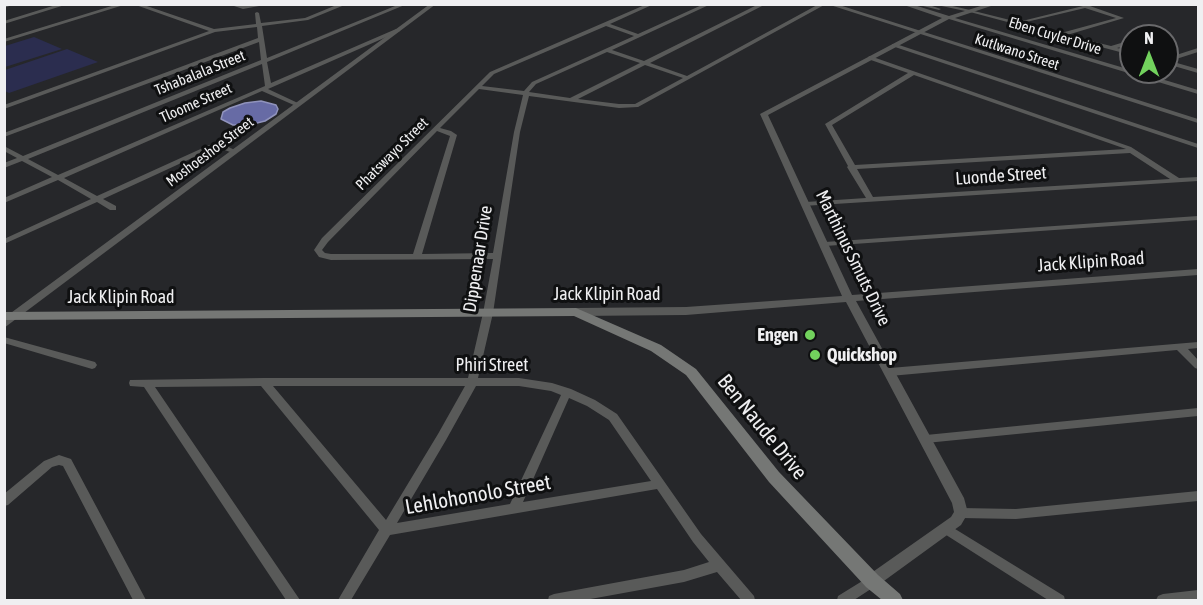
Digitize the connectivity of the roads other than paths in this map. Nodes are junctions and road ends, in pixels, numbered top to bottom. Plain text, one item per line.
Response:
1 (10, 4) edge
2 (66, 4) edge
3 (125, 4) edge
4 (135, 4) edge
5 (230, 4) edge
6 (345, 4) edge
7 (405, 4) edge
8 (434, 4) edge
9 (652, 4) edge
10 (709, 4) edge
11 (764, 4) edge
12 (824, 4) edge
13 (829, 4) edge
14 (903, 4) edge
15 (917, 4) edge
16 (934, 4) edge
17 (995, 4) edge
18 (265, 5) edge
19 (4, 7) edge
20 (250, 7) junction
21 (970, 10) junction
22 (257, 13) junction
23 (959, 14) junction
24 (948, 18) junction
25 (4, 23) edge
26 (1016, 23) junction
27 (605, 24) junction
28 (259, 26) junction
29 (398, 30) junction
30 (214, 32) junction
31 (918, 33) junction
32 (1061, 34) junction
33 (639, 36) junction
34 (261, 39) junction
35 (4, 41) edge
36 (894, 45) junction
37 (1119, 46) edge
38 (1111, 48) junction
39 (607, 50) junction
40 (1119, 50) edge
41 (1198, 50) edge
42 (1179, 57) edge
43 (870, 58) junction
44 (264, 62) junction
45 (644, 64) junction
46 (1179, 65) edge
47 (1198, 71) edge
48 (913, 73) junction
49 (688, 78) junction
50 (477, 87) junction
51 (265, 88) junction
52 (1198, 92) edge
53 (525, 94) junction
54 (571, 99) junction
55 (298, 105) junction
56 (4, 107) edge
57 (1198, 122) edge
58 (435, 129) junction
59 (4, 135) edge
60 (229, 138) dead end
61 (216, 144) junction
62 (1198, 146) edge
63 (4, 148) edge
64 (1136, 151) junction
65 (235, 152) junction
66 (23, 158) junction
67 (4, 166) edge
68 (851, 167) junction
69 (58, 178) junction
70 (1198, 179) edge
71 (1177, 180) junction
72 (95, 199) junction
73 (872, 200) junction
74 (4, 201) edge
75 (806, 204) junction
76 (113, 208) dead end
77 (1198, 218) edge
78 (4, 242) edge
79 (825, 244) junction
80 (417, 256) junction
81 (496, 256) junction
82 (1198, 272) edge
83 (849, 298) junction
84 (576, 312) junction
85 (488, 313) junction
86 (10, 316) edge
87 (4, 324) edge
88 (4, 340) edge
89 (1198, 345) edge
90 (1180, 347) junction
91 (92, 365) dead end
92 (1198, 365) edge
93 (890, 372) junction
94 (263, 382) junction
95 (134, 383) dead end
96 (147, 383) junction
97 (472, 383) junction
98 (567, 392) junction
99 (1198, 412) edge
100 (926, 439) junction
101 (659, 484) junction
102 (1198, 496) edge
103 (4, 501) edge
104 (514, 508) junction
105 (961, 513) junction
106 (947, 529) junction
107 (387, 530) junction
108 (720, 565) junction
109 (872, 581) junction
110 (1198, 596) edge
111 (140, 600) edge
112 (294, 600) edge
113 (344, 600) edge
114 (554, 600) edge
115 (749, 600) edge
116 (843, 600) edge
117 (894, 600) edge
118 (1059, 600) edge
119 (1162, 600) edge

1 - 19 street
2 - 25 street
3 - 35 street
4 - 30 street
5 - 20 street
6 - 28 street
7 - 44 street, Tshabalala Street
8 - 29 street, Moshoeshoe Street
9 - 27 street, Phatswayo Street
10 - 33 street
11 - 45 street
12 - 49 street
13 - 31 street, Kutlwano Street
14 - 24 street, Eben Cuyler Drive
15 - 23 street
16 - 21 street
17 - 21 street, Marthinus Smuts Drive
18 - 20 street
18 - 22 street
20 - 22 street
21 - 23 street, Marthinus Smuts Drive
21 - 26 street
22 - 28 street
23 - 24 street, Marthinus Smuts Drive
24 - 31 street, Marthinus Smuts Drive
24 - 52 street, Eben Cuyler Drive
26 - 32 street
26 - 32 street
27 - 33 street
27 - 50 street, Phatswayo Street
28 - 30 street
28 - 34 street
29 - 51 street, Tloome Street
29 - 55 street, Moshoeshoe Street
30 - 56 street
31 - 36 street, Marthinus Smuts Drive
31 - 57 street, Kutlwano Street
32 - 38 street
33 - 39 street
34 - 44 street
34 - 59 street
36 - 43 street, Marthinus Smuts Drive
36 - 62 street
37 - 38 street
38 - 40 street
39 - 45 street
39 - 53 street
41 - 42 street
43 - 48 street
43 - 75 street, Marthinus Smuts Drive
44 - 51 street
44 - 66 street, Tshabalala Street
45 - 49 street
45 - 54 street
46 - 47 street
48 - 64 street
48 - 68 street
49 - 54 street
50 - 53 street
50 - 58 street, Phatswayo Street
51 - 55 street
51 - 69 street, Tloome Street
53 - 54 street
53 - 81 street, Dippenaar Drive
55 - 65 street, Moshoeshoe Street
58 - 80 street
58 - 80 street, Phatswayo Street
60 - 61 street
61 - 65 street
61 - 72 street
63 - 66 street
64 - 68 street
64 - 71 street
65 - 86 street, Moshoeshoe Street
66 - 67 street, Tshabalala Street
66 - 69 street
68 - 73 street
69 - 72 street
69 - 74 street, Tloome Street
70 - 71 street, Luonde Street
71 - 73 street, Luonde Street
72 - 76 street
72 - 78 street
73 - 75 street, Luonde Street
75 - 79 street, Marthinus Smuts Drive
77 - 79 street
79 - 83 street, Marthinus Smuts Drive
80 - 81 street, Phatswayo Street
81 - 85 street, Dippenaar Drive
82 - 83 street, Jack Klipin Road
83 - 84 street, Jack Klipin Road
83 - 93 street, Marthinus Smuts Drive
84 - 85 main road, Jack Klipin Road
84 - 109 main road, Ben Naude Drive
85 - 86 main road, Jack Klipin Road
85 - 97 street, Dippenaar Drive
86 - 87 street, Moshoeshoe Street
88 - 91 street
89 - 90 street
90 - 92 street
90 - 93 street
93 - 100 street, Marthinus Smuts Drive
94 - 96 street, Phiri Street
94 - 97 street, Phiri Street
94 - 107 street, Lehlohonolo Street
95 - 96 street, Phiri Street
96 - 112 street
97 - 98 street, Phiri Street
97 - 107 street, Dippenaar Drive
98 - 101 street, Phiri Street
98 - 104 street
99 - 100 street
100 - 105 street, Marthinus Smuts Drive
101 - 104 street, Lehlohonolo Street
101 - 108 street, Phiri Street
102 - 105 street
103 - 111 street
104 - 107 street, Lehlohonolo Street
105 - 106 street
106 - 109 street
106 - 118 street
107 - 113 street, Dippenaar Drive
108 - 114 street
108 - 115 street, Phiri Street
109 - 116 street
109 - 117 main road, Ben Naude Drive
110 - 119 street

